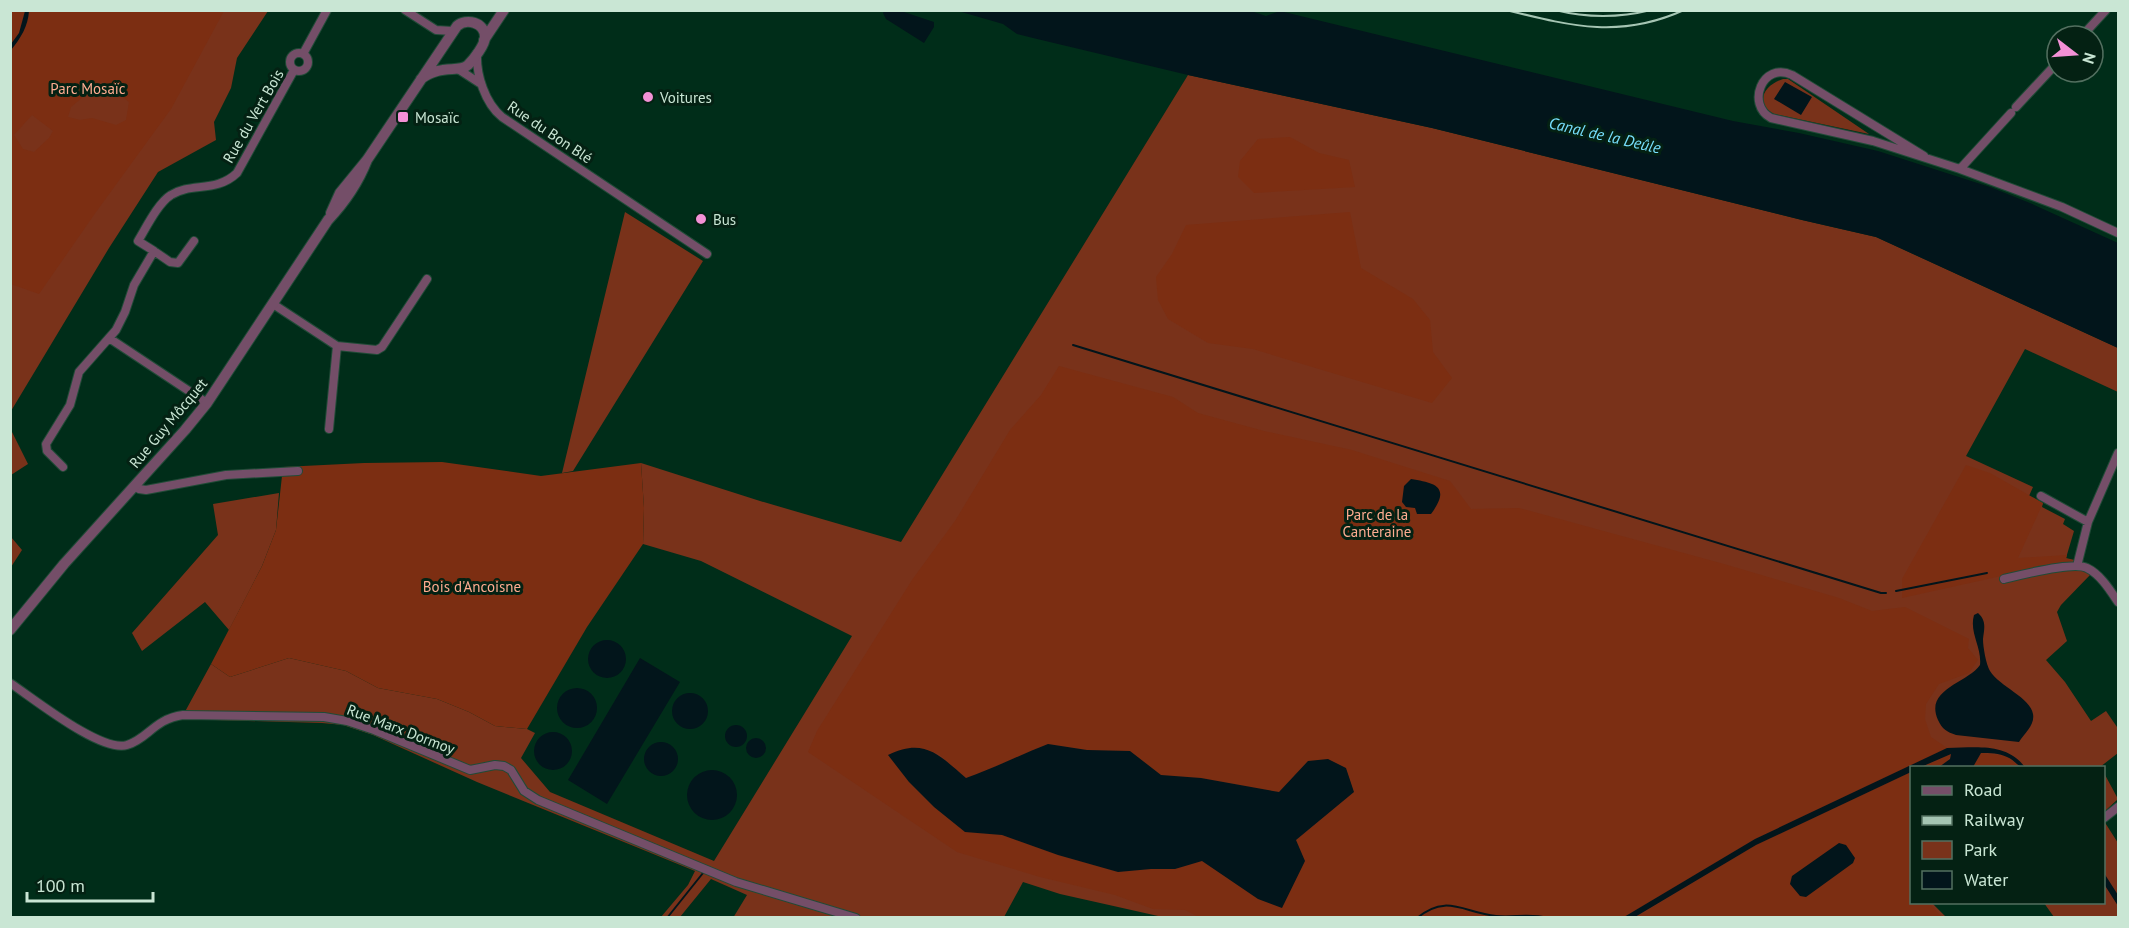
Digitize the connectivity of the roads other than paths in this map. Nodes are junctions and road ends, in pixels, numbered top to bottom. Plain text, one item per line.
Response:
1 (327, 10) edge
2 (405, 10) edge
3 (2106, 10) edge
4 (503, 11) edge
5 (474, 23) junction
6 (2093, 24) edge
7 (436, 30) junction
8 (453, 31) junction
9 (484, 41) junction
10 (441, 49) junction
11 (477, 53) junction
12 (303, 54) junction
13 (455, 69) junction
14 (294, 70) junction
15 (2045, 76) edge
16 (421, 80) junction
17 (482, 84) junction
18 (1924, 156) junction
19 (1960, 169) junction
20 (2118, 233) edge
21 (194, 241) dead end
22 (154, 251) junction
23 (707, 254) dead end
24 (427, 279) dead end
25 (273, 304) junction
26 (109, 338) junction
27 (338, 346) junction
28 (207, 403) junction
29 (329, 429) dead end
30 (2118, 453) edge
31 (63, 467) dead end
32 (298, 471) dead end
33 (135, 486) junction
34 (2041, 496) dead end
35 (2088, 522) junction
36 (2077, 566) junction
37 (2004, 579) dead end
38 (2118, 602) edge
39 (11, 629) edge
40 (10, 683) edge
41 (2118, 807) edge
42 (2105, 817) edge
43 (856, 918) edge

1 - 12 street, Rue du Vert Bois
2 - 7 street
3 - 6 street
4 - 5 street
4 - 9 street
5 - 8 street
5 - 9 street
7 - 8 street
7 - 10 street
8 - 10 street
9 - 11 street
10 - 13 street
10 - 16 street, Rue Guy Môcquet
11 - 13 street
11 - 17 street, Rue du Bon Blé
12 - 14 street, Rue du Vert Bois
12 - 14 street, Rue du Vert Bois
13 - 16 street
13 - 17 street
14 - 22 street, Rue du Vert Bois
15 - 19 street
16 - 25 street, Rue Guy Môcquet
17 - 23 street, Rue du Bon Blé
18 - 18 street
18 - 19 street
19 - 20 street
21 - 22 street
22 - 26 street
24 - 27 street
25 - 27 street
25 - 28 street, Rue Guy Môcquet
26 - 28 street
26 - 31 street
27 - 29 street
28 - 33 street, Rue Guy Môcquet
30 - 35 street
32 - 33 street
33 - 39 street, Rue Guy Môcquet
34 - 35 street
35 - 36 street
36 - 37 street
36 - 38 street
40 - 43 street, Rue Marx Dormoy
41 - 42 street

